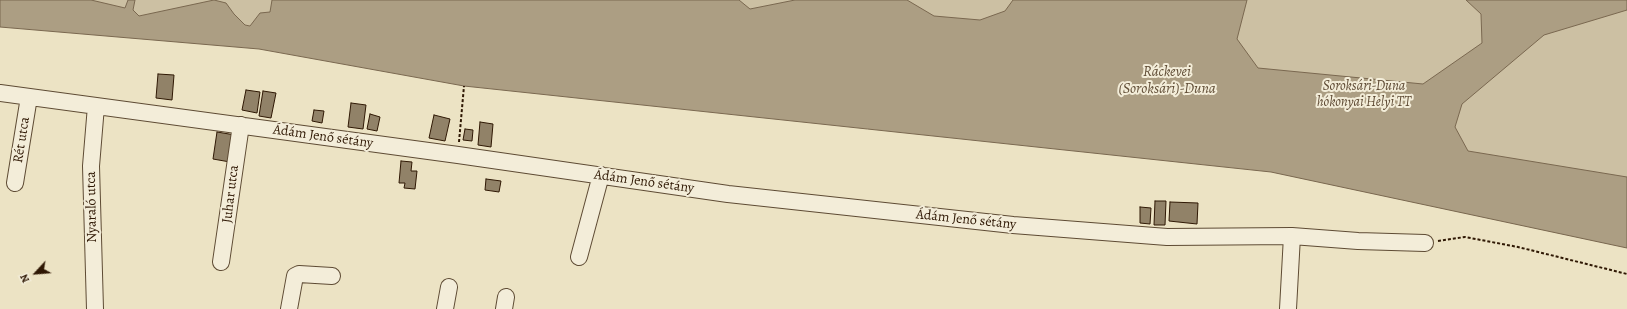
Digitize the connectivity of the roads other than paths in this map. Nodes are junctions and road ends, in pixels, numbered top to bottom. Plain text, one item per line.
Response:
1 (0, 93) edge
2 (29, 97) junction
3 (96, 106) junction
4 (241, 125) junction
5 (601, 175) junction
6 (15, 183) dead end
7 (1292, 236) junction
8 (1425, 243) road end
9 (579, 257) dead end
10 (222, 262) dead end
11 (332, 276) dead end
12 (449, 287) dead end
13 (95, 309) edge
14 (289, 309) edge
15 (445, 309) edge
16 (1288, 309) edge

1 - 2 street, Ádám Jenő sétány
2 - 3 street, Ádám Jenő sétány
2 - 6 street, Rét utca
3 - 4 street, Ádám Jenő sétány
3 - 13 street, Nyaraló utca
4 - 5 street, Ádám Jenő sétány
4 - 10 street, Juhar utca
5 - 7 street, Ádám Jenő sétány
5 - 9 street
7 - 8 street, Ádám Jenő sétány
7 - 16 street
11 - 14 street
12 - 15 street

